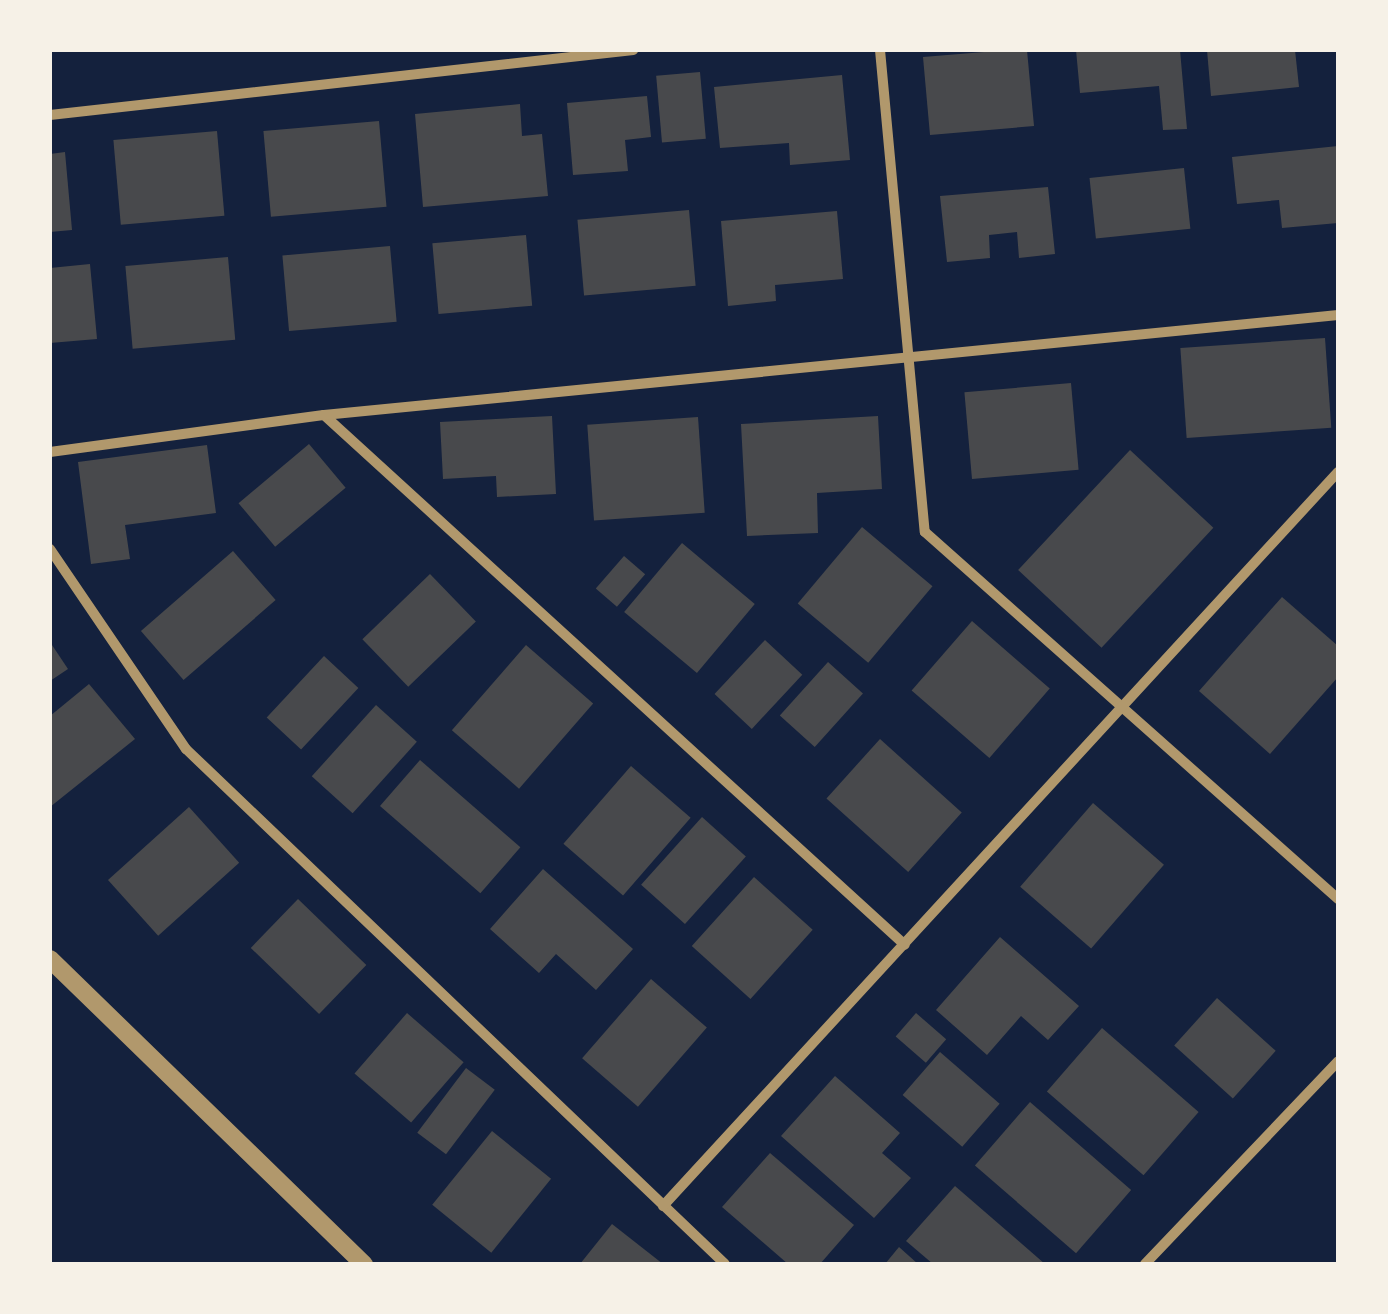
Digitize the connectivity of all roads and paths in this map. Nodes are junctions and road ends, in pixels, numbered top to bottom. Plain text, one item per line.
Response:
1 (633, 50) edge
2 (880, 50) edge
3 (50, 115) edge
4 (1338, 315) edge
5 (912, 356) junction
6 (324, 415) junction
7 (50, 452) edge
8 (1338, 472) edge
9 (50, 548) edge
10 (1126, 706) junction
11 (1338, 899) edge
12 (905, 945) junction
13 (50, 958) edge
14 (1338, 1061) edge
15 (663, 1206) junction
16 (364, 1264) edge
17 (725, 1264) edge
18 (1145, 1264) edge

1 - 3 street
2 - 5 street
4 - 5 street
5 - 6 street
5 - 10 street
6 - 7 street
6 - 12 street
8 - 10 street
9 - 15 street
10 - 11 street
10 - 12 street
12 - 15 street
13 - 16 street
14 - 18 street
15 - 17 street

